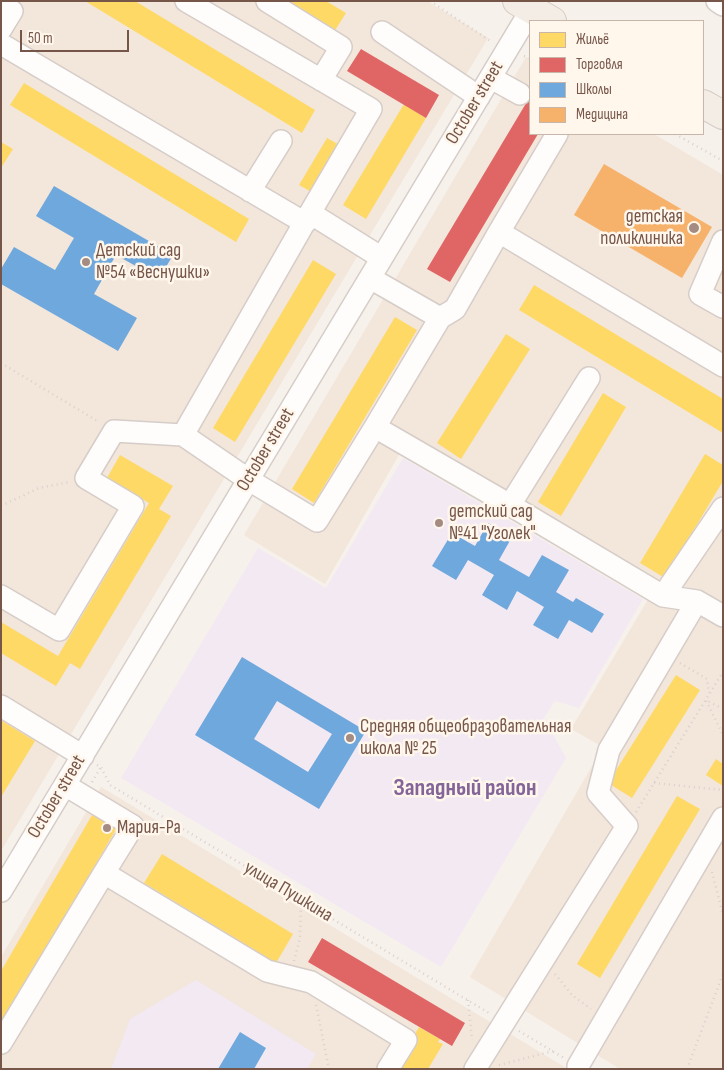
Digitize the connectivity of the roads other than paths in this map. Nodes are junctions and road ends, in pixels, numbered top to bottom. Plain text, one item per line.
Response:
1 (186, 1) edge
2 (267, 1) edge
3 (717, 1) edge
4 (1, 4) edge
5 (723, 5) edge
6 (533, 11) edge
7 (1, 29) edge
8 (382, 32) dead end
9 (1, 44) edge
10 (490, 78) junction
11 (321, 80) junction
12 (520, 94) dead end
13 (479, 97) junction
14 (704, 105) edge
15 (723, 115) edge
16 (556, 135) edge
17 (281, 141) dead end
18 (250, 190) junction
19 (308, 218) junction
20 (499, 232) junction
21 (723, 241) edge
22 (382, 258) junction
23 (370, 278) junction
24 (723, 307) edge
25 (440, 318) junction
26 (723, 366) edge
27 (589, 378) dead end
28 (375, 427) junction
29 (183, 435) junction
30 (249, 480) junction
31 (510, 504) junction
32 (723, 508) edge
33 (1, 596) edge
34 (663, 596) junction
35 (697, 601) junction
36 (723, 616) edge
37 (1, 706) edge
38 (83, 756) junction
39 (65, 785) junction
40 (723, 818) edge
41 (104, 873) junction
42 (1, 891) edge
43 (1, 1042) edge
44 (578, 1066) road end
45 (484, 1068) edge
46 (388, 1069) edge

1 - 11 street
2 - 11 street
3 - 5 street
4 - 7 street
6 - 10 street, October street
8 - 13 street
9 - 18 street
10 - 12 street
10 - 13 street, October street
11 - 19 street
13 - 22 street, October street
14 - 15 main road
16 - 20 street
17 - 18 street
18 - 19 street
19 - 22 street
19 - 29 street
20 - 25 street
20 - 26 street
21 - 24 street
22 - 23 street, October street
23 - 25 street
23 - 30 street, October street
25 - 28 street
27 - 31 street
28 - 30 street
28 - 31 street
29 - 30 street
29 - 33 street
30 - 38 street, October street
31 - 34 street
32 - 34 street
34 - 35 street
35 - 36 street
35 - 45 street
37 - 38 street
38 - 39 street, October street
39 - 41 street
39 - 42 street, October street
40 - 44 street
41 - 43 street
41 - 46 street

